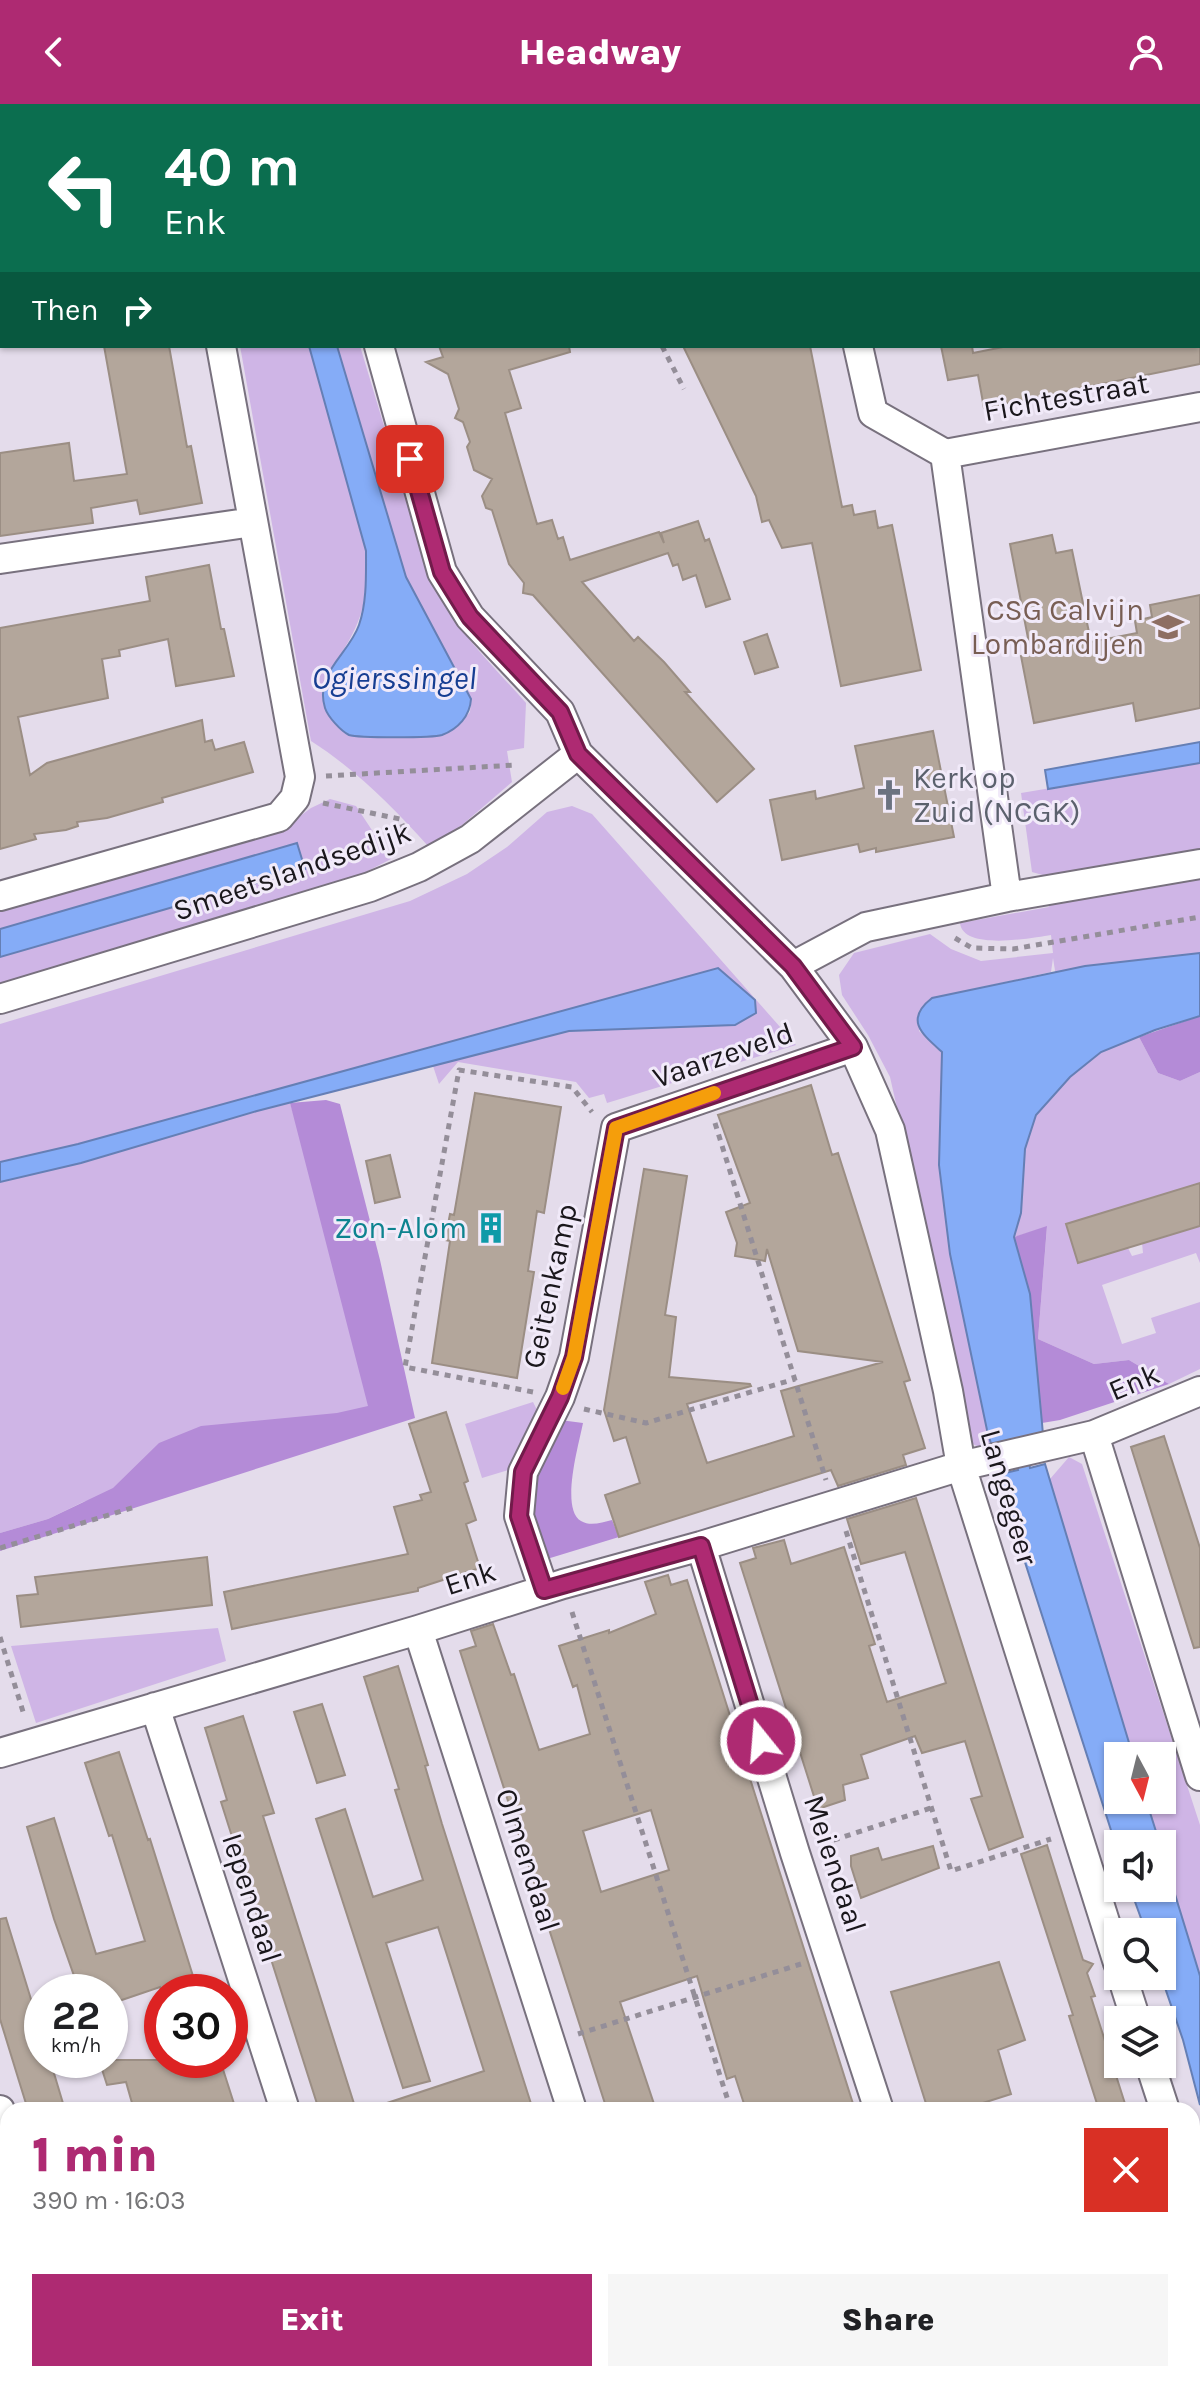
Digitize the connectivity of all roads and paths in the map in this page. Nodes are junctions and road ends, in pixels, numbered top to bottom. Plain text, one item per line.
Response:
1 (221, 348) edge
2 (380, 348) edge
3 (663, 348) edge
4 (858, 348) edge
5 (684, 389) dead end
6 (1200, 407) edge
7 (945, 454) junction
8 (253, 522) junction
9 (0, 559) edge
10 (578, 754) junction
11 (298, 788) junction
12 (533, 788) junction
13 (1200, 864) edge
14 (419, 867) junction
15 (0, 896) edge
16 (1007, 897) junction
17 (938, 911) junction
18 (1200, 917) edge
19 (793, 966) junction
20 (0, 999) edge
21 (853, 1047) junction
22 (706, 1095) junction
23 (616, 1128) junction
24 (795, 1379) junction
25 (1200, 1391) edge
26 (558, 1400) junction
27 (1094, 1435) junction
28 (970, 1464) junction
29 (835, 1504) junction
30 (135, 1507) dead end
31 (701, 1546) junction
32 (0, 1548) edge
33 (554, 1587) junction
34 (418, 1630) junction
35 (0, 1637) edge
36 (155, 1707) junction
37 (32, 1743) junction
38 (0, 1753) edge
39 (1200, 1776) edge
40 (931, 1808) junction
41 (1076, 1831) junction
42 (795, 1853) junction
43 (1104, 1919) edge
44 (829, 1956) junction
45 (693, 1997) junction
46 (551, 2043) junction
47 (1155, 2078) edge
48 (282, 2102) edge
49 (569, 2102) edge
50 (728, 2102) edge
51 (876, 2102) edge
52 (1162, 2102) edge

1 - 8 street
2 - 10 street
3 - 5 path
4 - 7 street
6 - 7 street, Fichtestraat
7 - 16 street
8 - 9 street
8 - 11 street
10 - 12 street, Smeetslandsedijk
10 - 19 street
11 - 12 path
11 - 14 path
11 - 15 street
12 - 14 street, Smeetslandsedijk
13 - 16 street
14 - 20 street, Smeetslandsedijk
16 - 17 street
17 - 18 path
17 - 19 street
19 - 21 street
21 - 22 street, Vaarzeveld
21 - 28 street, Langegeer
22 - 23 street, Vaarzeveld
22 - 24 path
23 - 26 street, Geitenkamp
23 - 26 path
24 - 26 path
24 - 29 path
25 - 27 street, Enk
26 - 33 street, Geitenkamp
27 - 28 street, Enk
27 - 39 street
28 - 29 street, Enk
28 - 41 street, Langegeer
29 - 31 street, Enk
29 - 40 path
30 - 32 path
31 - 33 street, Enk
31 - 42 street, Meiendaal
33 - 34 street, Enk
33 - 45 path
34 - 36 street, Enk
34 - 46 street, Olmendaal
35 - 37 path
36 - 37 street, Enk
36 - 48 street, Iependaal
37 - 38 street, Enk
40 - 41 path
40 - 42 path
41 - 43 street, Langegeer
42 - 44 street, Meiendaal
44 - 45 path
44 - 51 street, Meiendaal
45 - 46 path
45 - 50 path
46 - 49 street, Olmendaal
47 - 52 street

